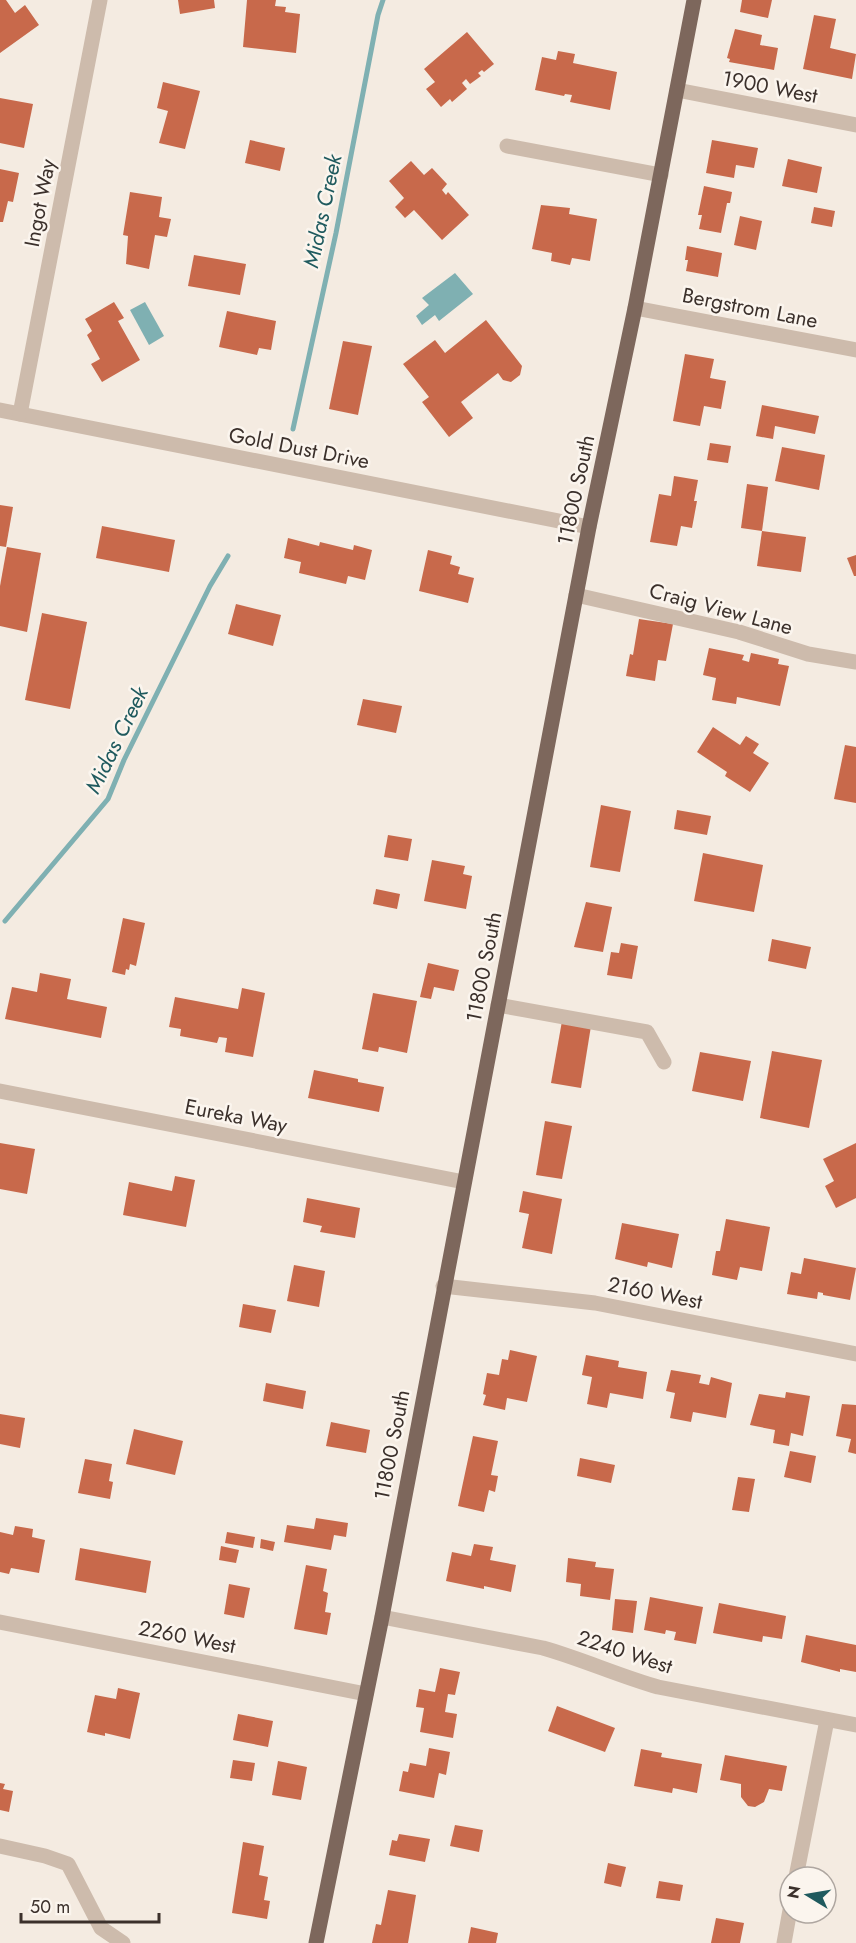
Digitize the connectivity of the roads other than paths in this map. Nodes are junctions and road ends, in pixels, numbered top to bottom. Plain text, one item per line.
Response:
1 (100, 0) edge
2 (694, 0) edge
3 (677, 90) junction
4 (856, 125) edge
5 (507, 146) dead end
6 (661, 175) junction
7 (635, 308) junction
8 (856, 350) edge
9 (0, 410) edge
10 (20, 414) junction
11 (590, 526) junction
12 (576, 595) junction
13 (856, 662) edge
14 (498, 1005) junction
15 (664, 1062) dead end
16 (0, 1091) edge
17 (464, 1182) junction
18 (443, 1286) junction
19 (856, 1354) edge
20 (382, 1617) junction
21 (0, 1622) edge
22 (366, 1694) junction
23 (827, 1720) junction
24 (856, 1725) edge
25 (0, 1846) edge
26 (798, 1865) edge
27 (787, 1925) edge
28 (123, 1943) edge
29 (316, 1943) edge
30 (783, 1943) edge

1 - 10 street, Ingot Way
2 - 3 main road, 11800 South
3 - 4 street, 1900 West
3 - 6 main road, 11800 South
5 - 6 street
6 - 7 main road, 11800 South
7 - 8 street, Bergstrom Lane
7 - 11 main road, 11800 South
9 - 10 street, Gold Dust Drive
10 - 11 street, Gold Dust Drive
11 - 12 main road, 11800 South
12 - 13 street, Craig View Lane
12 - 14 main road, 11800 South
14 - 15 street
14 - 17 main road, 11800 South
16 - 17 street, Eureka Way
17 - 18 main road, 11800 South
18 - 19 street, 2160 West
18 - 20 main road, 11800 South
20 - 22 main road, 11800 South
20 - 23 street, 2240 West
21 - 22 street, 2260 West
22 - 29 main road, 11800 South
23 - 24 street, 2240 West
23 - 26 street
25 - 28 street
27 - 30 street

